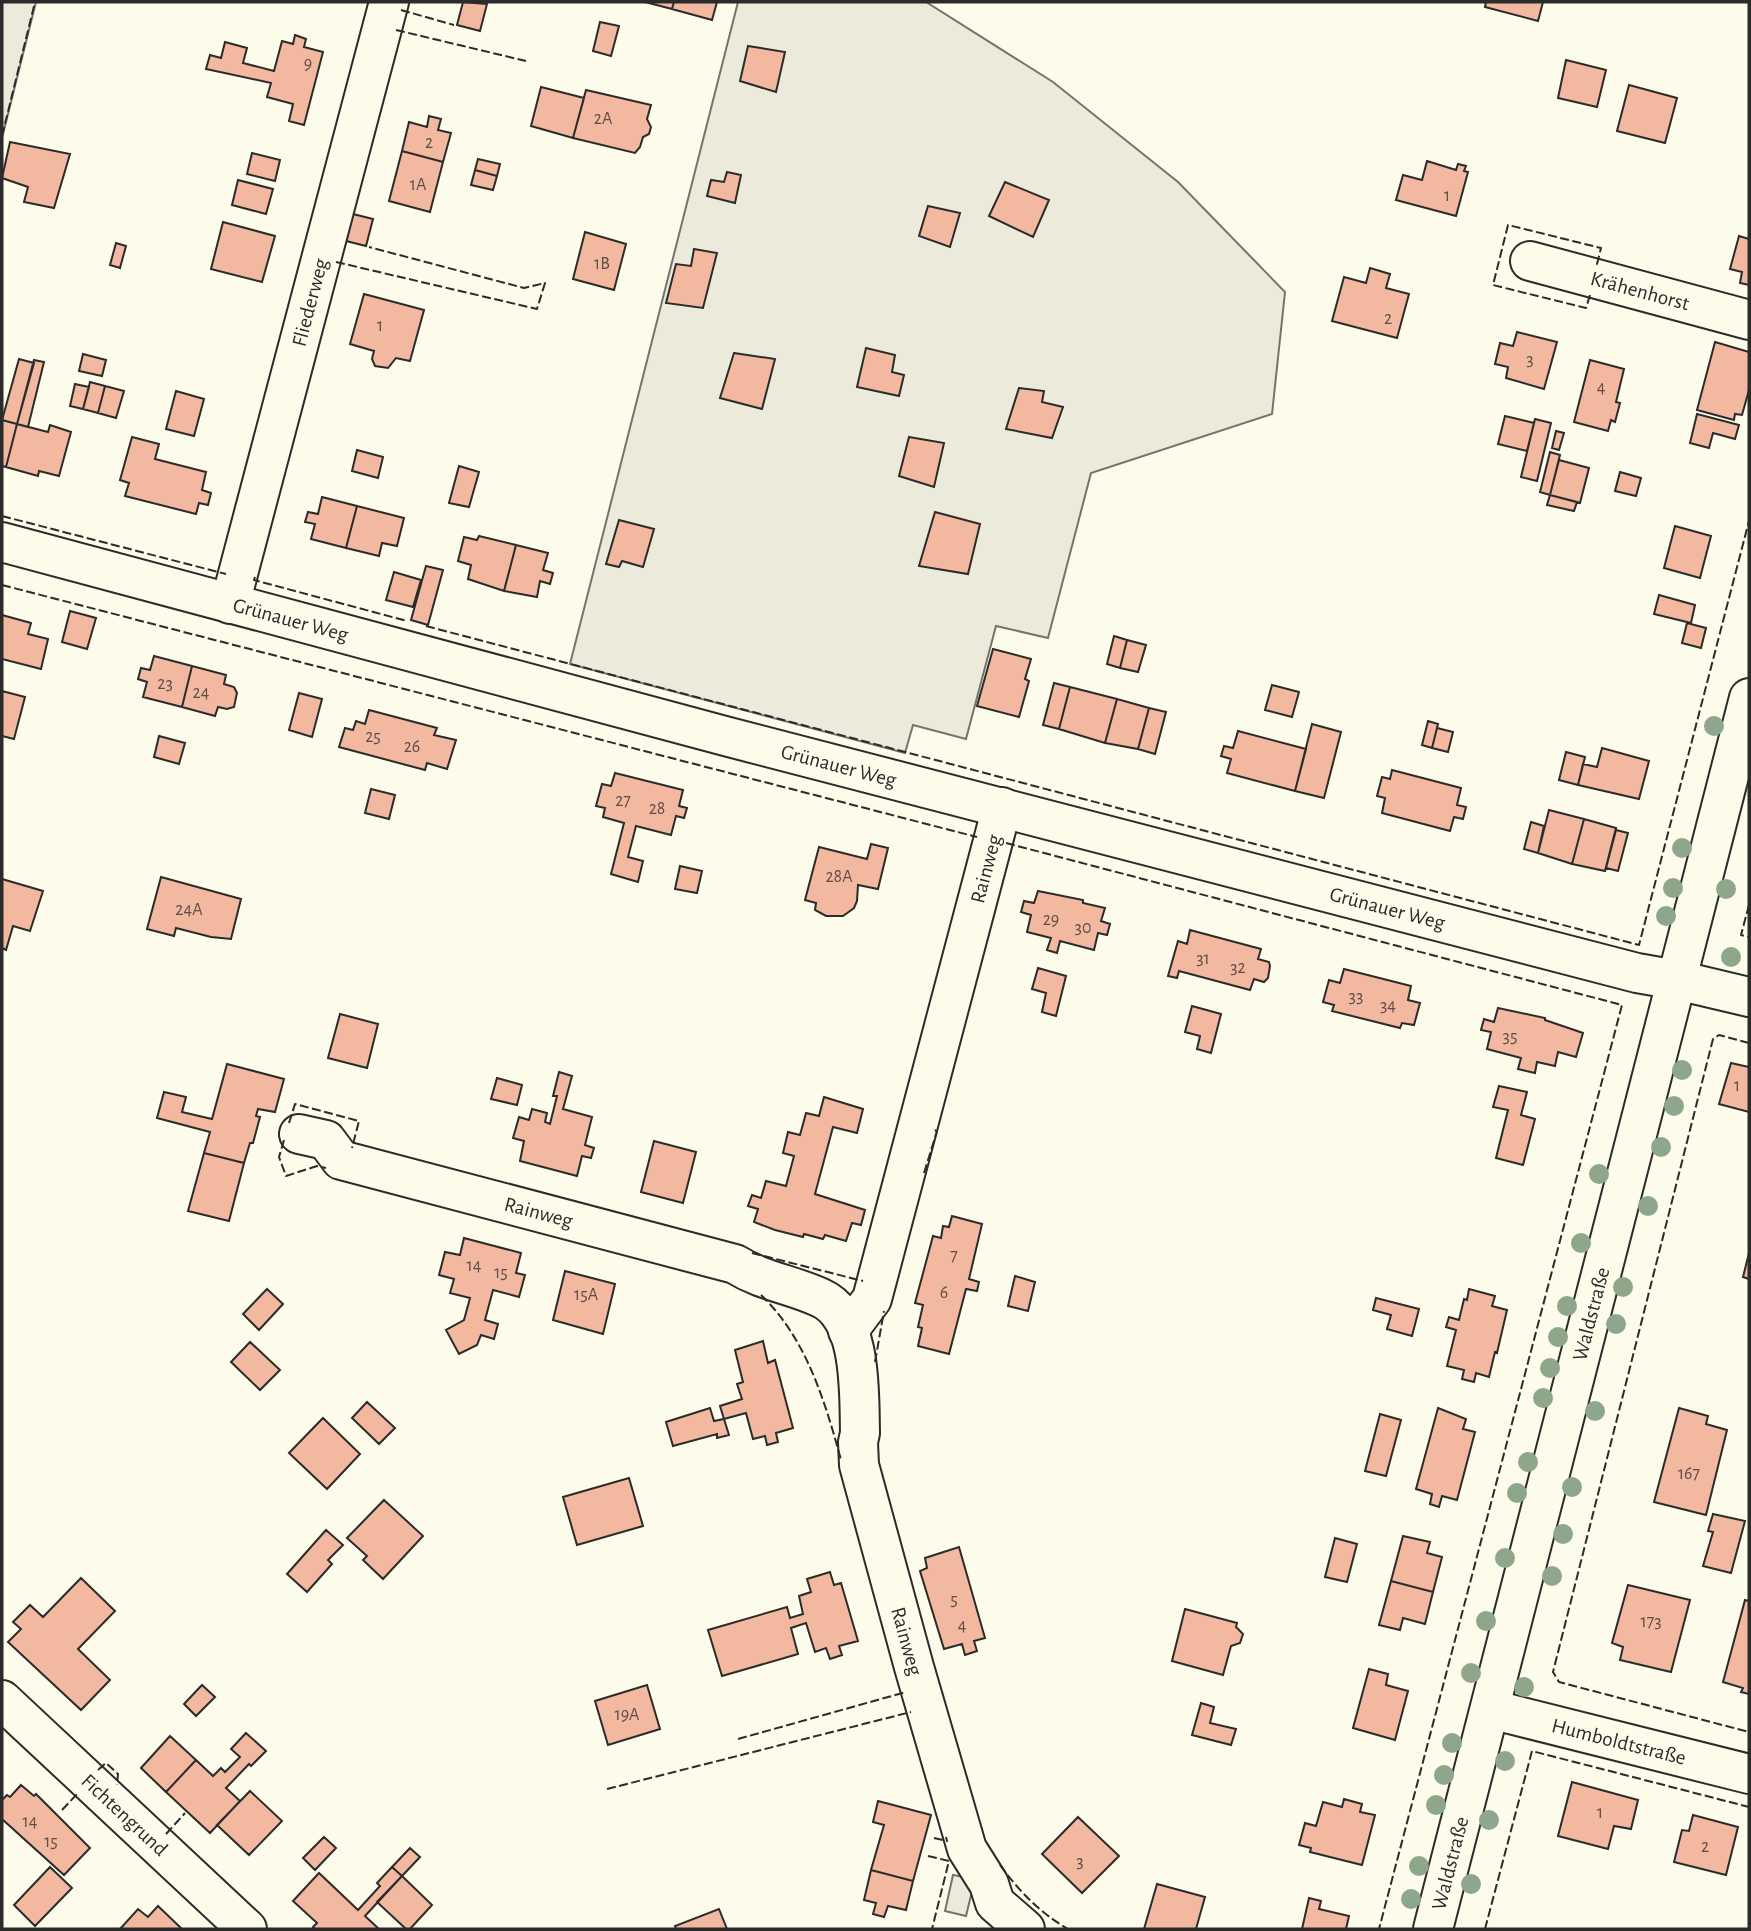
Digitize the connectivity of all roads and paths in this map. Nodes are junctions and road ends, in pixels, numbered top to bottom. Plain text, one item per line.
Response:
1 (389, 2) edge
2 (1530, 261) dead end
3 (1749, 320) edge
4 (2, 542) edge
5 (230, 604) junction
6 (1749, 698) edge
7 (1002, 807) junction
8 (1677, 980) junction
9 (1749, 997) edge
10 (299, 1134) dead end
11 (848, 1331) junction
12 (2, 1700) edge
13 (1490, 1709) junction
14 (1749, 1774) edge
15 (247, 1929) edge
16 (1025, 1929) edge
17 (1433, 1929) edge

1 - 5 street, Fliederweg
2 - 3 street, Krähenhorst
4 - 5 street, Grünauer Weg
5 - 7 street, Grünauer Weg
6 - 8 street, Waldstraße
7 - 8 street, Grünauer Weg
7 - 11 street, Rainweg
8 - 9 street, Grünauer Weg
8 - 13 street, Waldstraße
10 - 11 street, Rainweg
11 - 16 street, Rainweg
12 - 15 street, Fichtengrund
13 - 14 street, Humboldtstraße
13 - 17 street, Waldstraße

